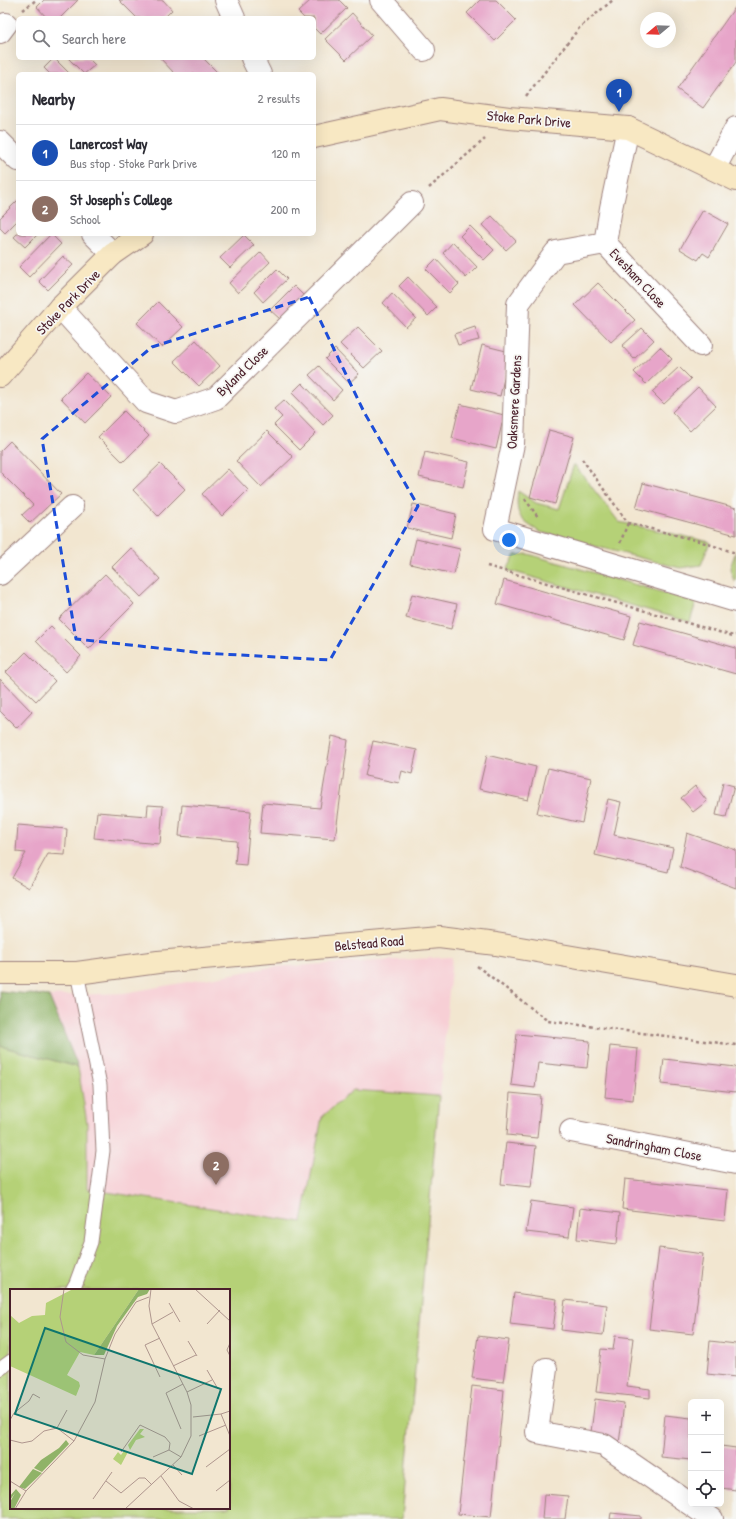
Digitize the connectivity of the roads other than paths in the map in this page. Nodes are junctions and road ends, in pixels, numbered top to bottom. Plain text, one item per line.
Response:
1 (226, 0) edge
2 (381, 0) edge
3 (233, 16) edge
4 (424, 50) dead end
5 (253, 60) edge
6 (259, 72) edge
7 (628, 128) junction
8 (736, 128) edge
9 (316, 137) edge
10 (0, 142) edge
11 (16, 158) edge
12 (714, 169) junction
13 (736, 180) edge
14 (412, 203) road end
15 (95, 236) edge
16 (139, 236) edge
17 (606, 243) junction
18 (113, 254) junction
19 (60, 308) junction
20 (701, 345) dead end
21 (0, 376) edge
22 (72, 507) dead end
23 (0, 574) edge
24 (736, 601) edge
25 (0, 973) edge
26 (77, 974) junction
27 (736, 984) edge
28 (572, 1131) dead end
29 (736, 1163) edge
30 (73, 1289) edge
31 (10, 1363) edge
32 (0, 1369) edge
33 (546, 1369) dead end
34 (712, 1519) edge

1 - 3 street
2 - 4 street
5 - 6 street
7 - 9 street, Stoke Park Drive
7 - 12 street, Stoke Park Drive
7 - 17 street, Evesham Close
8 - 12 street
10 - 11 street
12 - 13 street, Stoke Park Drive
14 - 19 street, Byland Close
15 - 18 street
16 - 18 street, Stoke Park Drive
17 - 20 street, Evesham Close
17 - 24 street, Oaksmere Gardens
18 - 19 street, Stoke Park Drive
19 - 21 street, Stoke Park Drive
22 - 23 street
25 - 26 street, Belstead Road
26 - 27 street, Belstead Road
26 - 30 lane
28 - 29 street, Sandringham Close
31 - 32 lane
33 - 34 street

